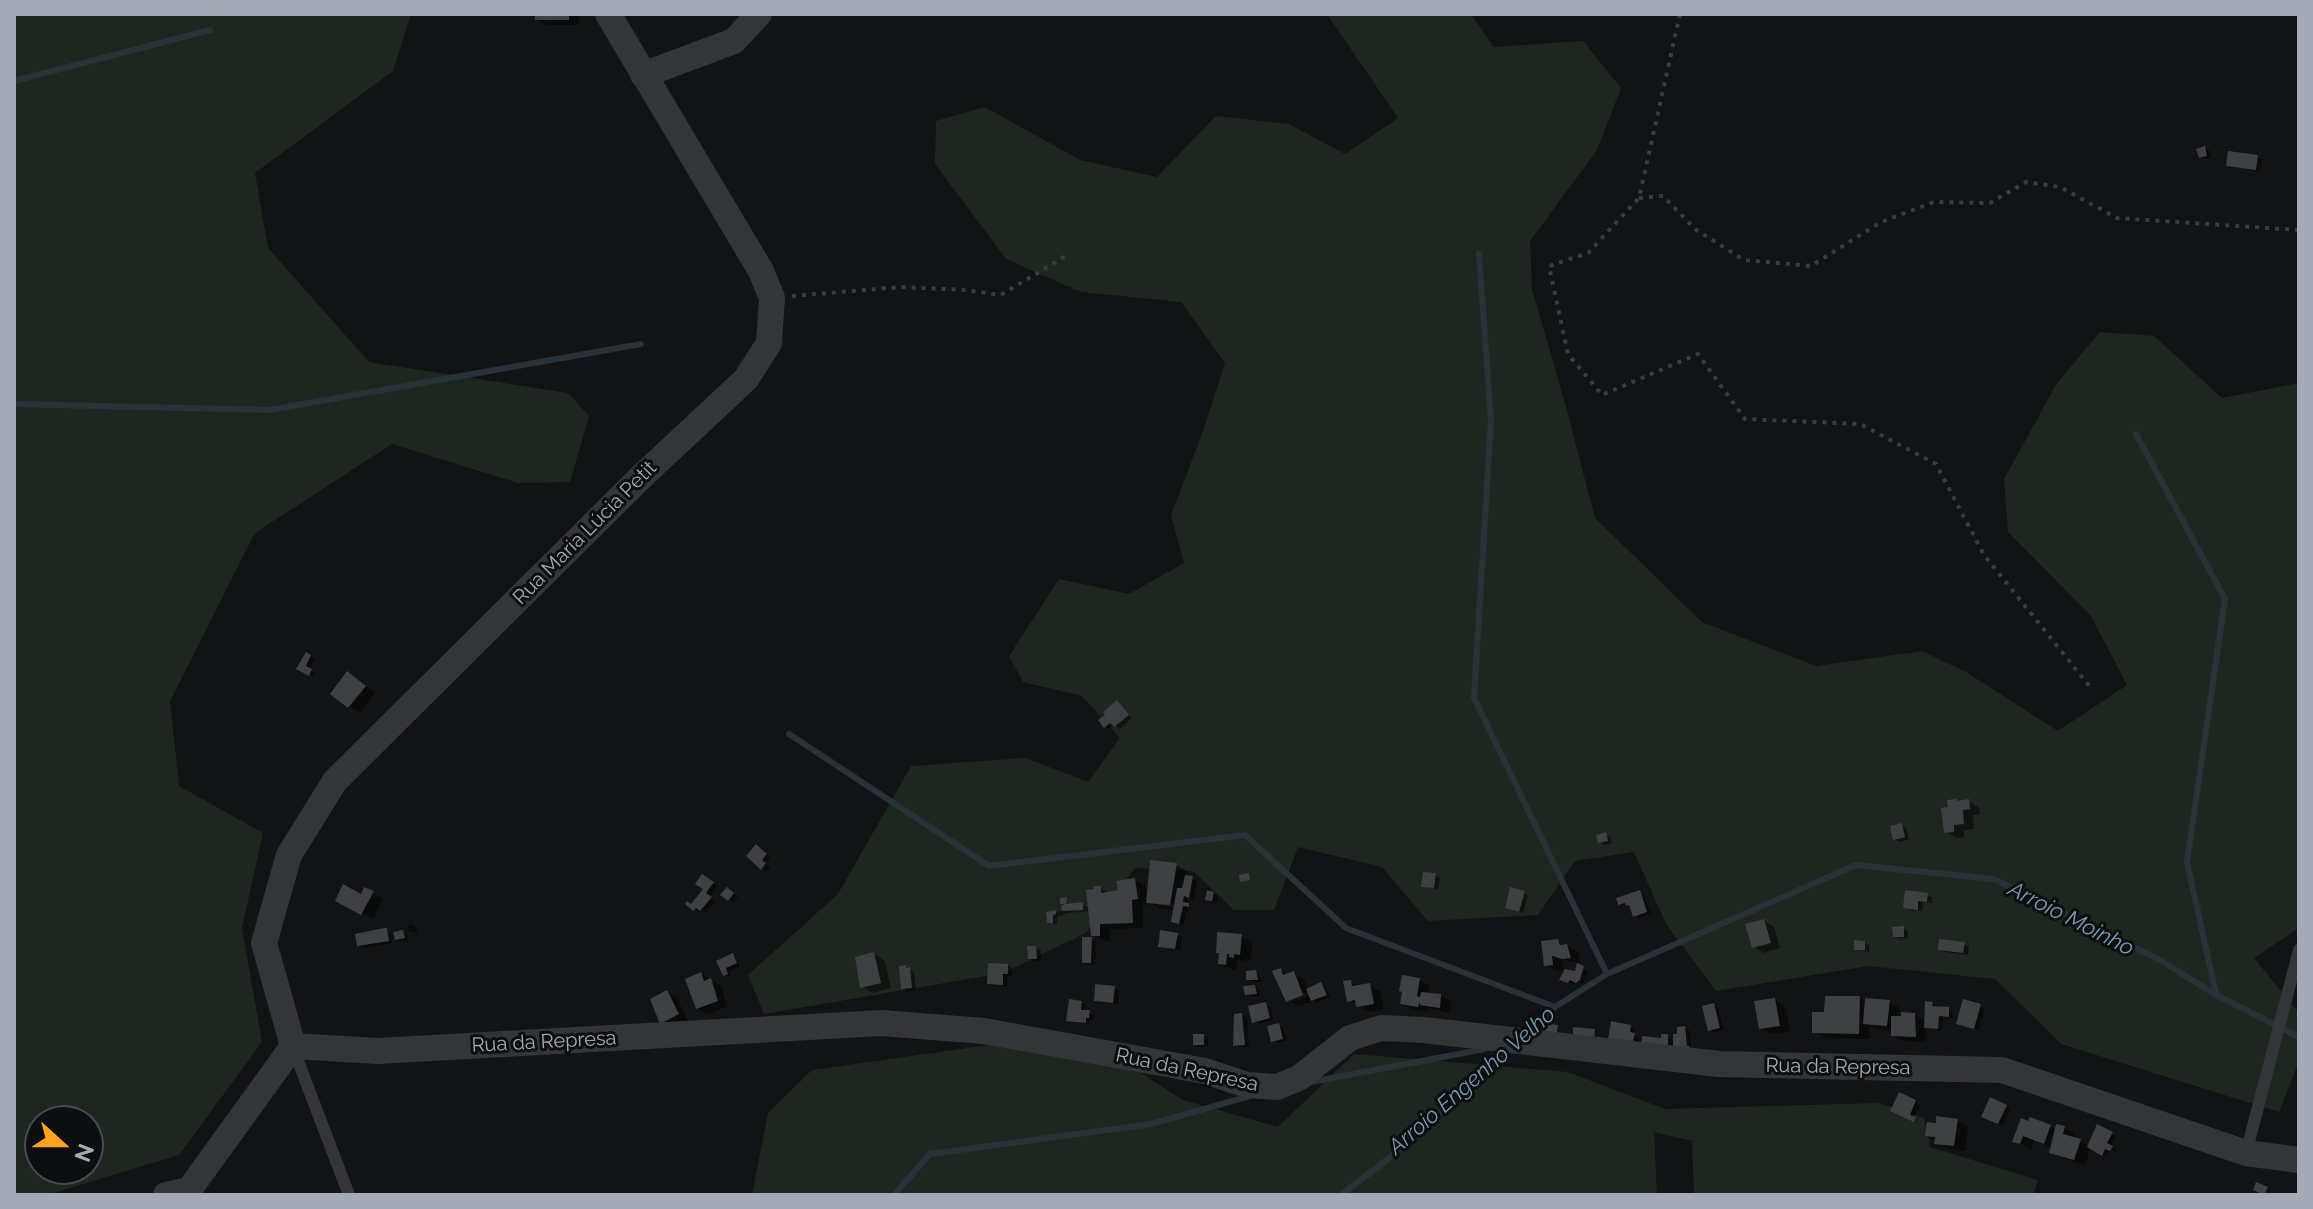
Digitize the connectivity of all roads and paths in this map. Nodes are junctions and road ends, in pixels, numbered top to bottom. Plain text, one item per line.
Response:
1 (608, 14) edge
2 (759, 14) edge
3 (1680, 14) edge
4 (643, 75) junction
5 (1639, 198) junction
6 (2299, 230) edge
7 (1069, 254) dead end
8 (772, 298) junction
9 (2091, 688) dead end
10 (2299, 950) edge
11 (293, 1046) junction
12 (2246, 1153) junction
13 (2299, 1160) edge
14 (166, 1195) edge
15 (349, 1195) edge

1 - 4 street, Rua Maria Lúcia Petit
2 - 4 street
3 - 5 path
4 - 8 street, Rua Maria Lúcia Petit
5 - 6 path
5 - 9 path
7 - 8 path
8 - 11 street, Rua Maria Lúcia Petit
10 - 12 lane
11 - 12 street, Rua da Represa
11 - 14 street
11 - 15 lane
12 - 13 street, Rua da Represa

